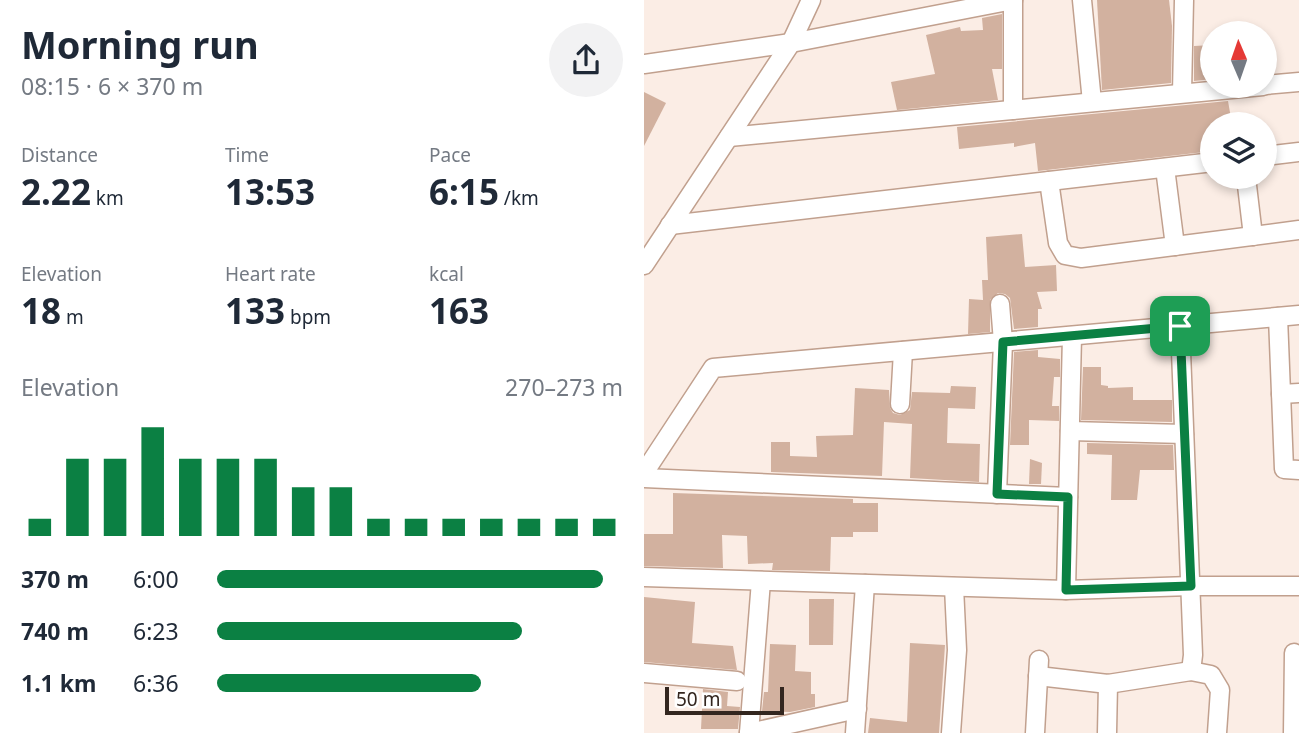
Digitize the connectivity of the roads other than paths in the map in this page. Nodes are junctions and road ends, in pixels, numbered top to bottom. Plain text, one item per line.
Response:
1 (811, 0) edge
2 (1013, 0) edge
3 (1082, 0) edge
4 (1184, 0) edge
5 (792, 43) junction
6 (644, 64) edge
7 (1299, 82) edge
8 (1278, 84) edge
9 (1200, 91) edge
10 (1182, 93) junction
11 (1091, 102) junction
12 (1013, 110) junction
13 (729, 137) junction
14 (1299, 152) edge
15 (1277, 155) edge
16 (1200, 164) edge
17 (1165, 168) junction
18 (1049, 181) junction
19 (1247, 189) edge
20 (670, 225) junction
21 (1299, 230) edge
22 (1253, 236) junction
23 (1175, 246) junction
24 (644, 265) edge
25 (1000, 304) dead end
26 (1288, 321) edge
27 (1180, 326) junction
28 (1072, 336) junction
29 (1003, 342) junction
30 (902, 351) junction
31 (1290, 393) edge
32 (900, 404) dead end
33 (1070, 431) junction
34 (1184, 434) junction
35 (1299, 470) edge
36 (644, 475) edge
37 (997, 494) junction
38 (1068, 497) junction
39 (644, 577) edge
40 (761, 580) junction
41 (865, 584) junction
42 (1191, 586) junction
43 (1299, 586) edge
44 (954, 587) junction
45 (1066, 590) junction
46 (1294, 653) dead end
47 (1191, 671) junction
48 (644, 673) edge
49 (737, 681) dead end
50 (1108, 684) junction
51 (857, 709) junction
52 (749, 733) edge
53 (855, 733) edge
54 (951, 733) edge
55 (1035, 733) edge
56 (1107, 733) edge
57 (1217, 733) edge
58 (1293, 733) edge

1 - 5 street
2 - 5 street
2 - 12 street
3 - 11 street
4 - 10 street
5 - 6 street
5 - 13 street
7 - 8 street
9 - 10 street
10 - 11 street
11 - 12 street
12 - 13 street
13 - 20 street
14 - 15 street
16 - 17 street
17 - 18 street
17 - 23 street
18 - 20 street
18 - 23 street
19 - 22 street
20 - 24 street
21 - 22 street
22 - 23 street
25 - 29 street
26 - 27 street
26 - 31 street
27 - 28 street
27 - 34 street
28 - 29 street
28 - 33 street
29 - 30 street
29 - 37 street
30 - 32 street
30 - 36 street
31 - 35 street
33 - 34 street
33 - 38 street
34 - 42 street
36 - 37 street
37 - 38 street
38 - 45 street
39 - 40 street
40 - 41 street
40 - 52 street
41 - 44 street
41 - 51 street
42 - 43 street
42 - 45 street
42 - 47 street
44 - 45 street
44 - 54 street
46 - 58 street
47 - 50 street
47 - 57 street
48 - 49 street
50 - 55 street
50 - 56 street
51 - 52 street
51 - 53 street

